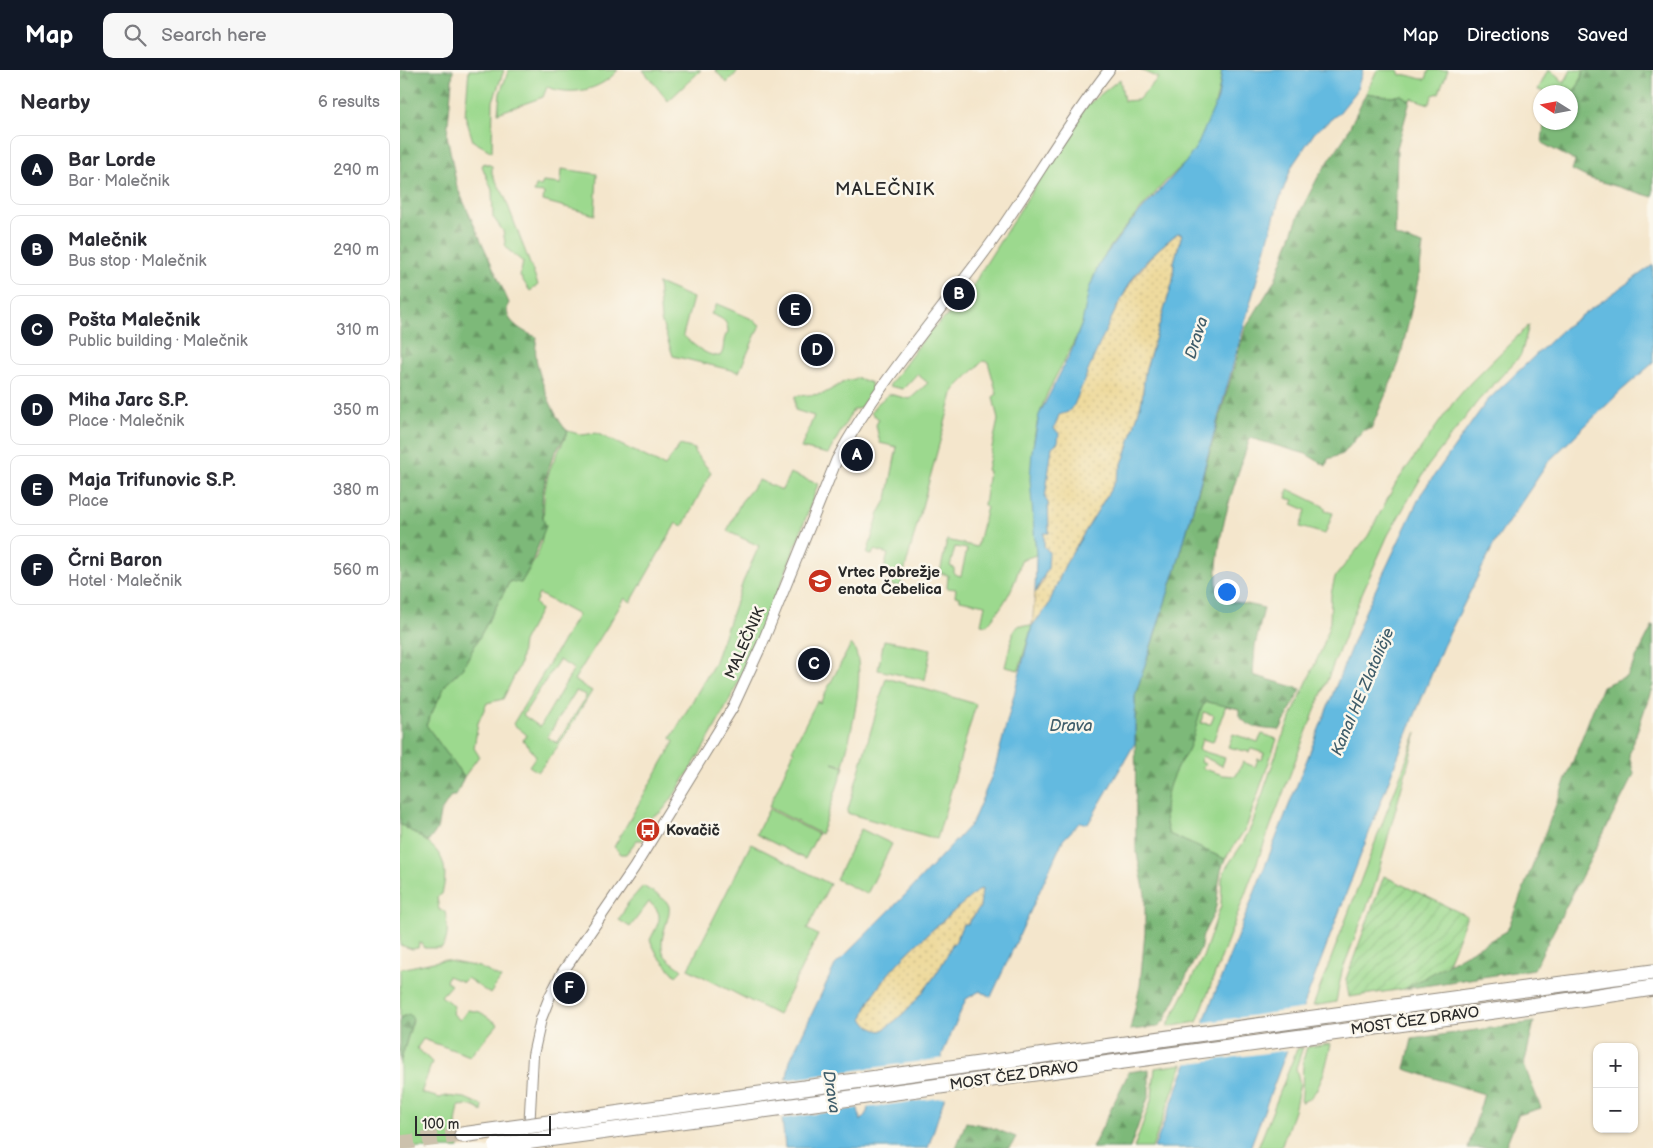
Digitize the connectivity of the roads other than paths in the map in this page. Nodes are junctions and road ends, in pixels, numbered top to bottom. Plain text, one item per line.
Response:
1 (1109, 70) edge
2 (1653, 972) edge
3 (1653, 988) edge
4 (462, 1134) tunnel mouth
5 (491, 1147) edge
6 (528, 1148) edge

1 - 6 street, MALEČNIK
2 - 4 highway, MOST ČEZ DRAVO, bridge
3 - 5 highway, MOST ČEZ DRAVO, bridge

